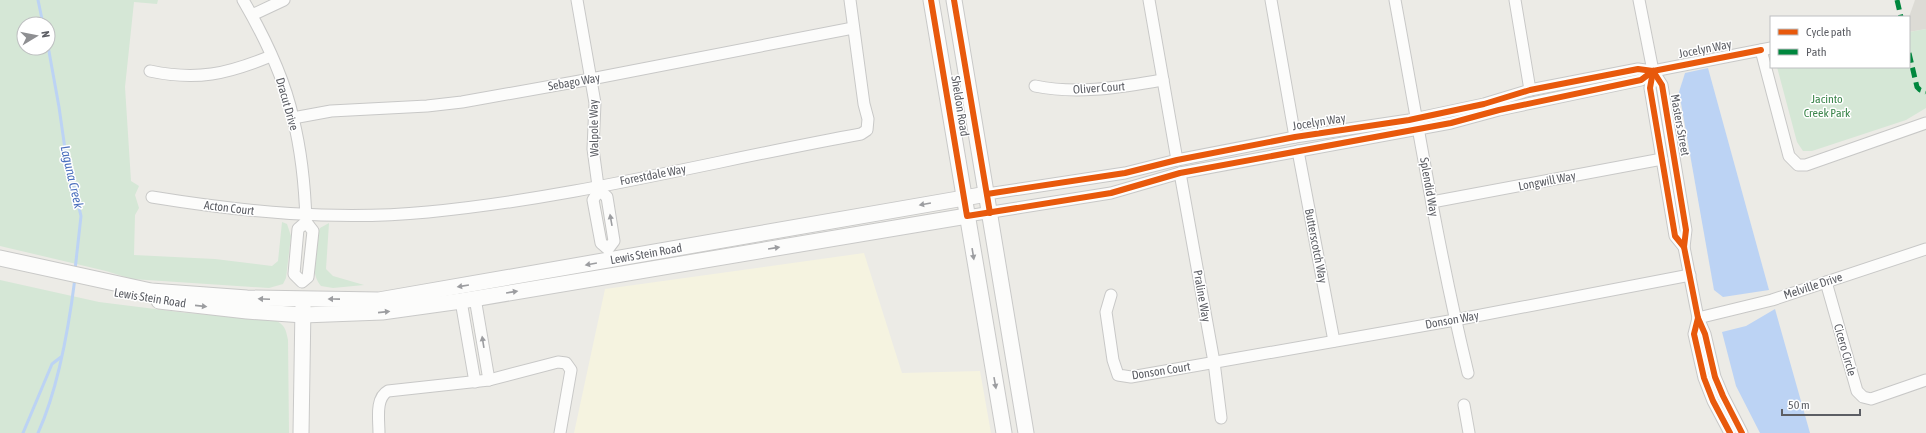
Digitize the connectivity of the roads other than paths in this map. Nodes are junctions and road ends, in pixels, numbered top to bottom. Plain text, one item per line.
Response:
1 (243, 0) edge
2 (284, 0) edge
3 (577, 0) edge
4 (850, 0) edge
5 (931, 0) edge
6 (954, 0) edge
7 (1148, 0) edge
8 (1271, 0) edge
9 (1395, 0) edge
10 (1515, 0) edge
11 (1639, 0) edge
12 (252, 15) junction
13 (853, 28) junction
14 (1766, 49) edge
15 (270, 56) junction
16 (1770, 68) edge
17 (1770, 68) edge
18 (150, 71) dead end
19 (1653, 71) junction
20 (591, 79) junction
21 (1163, 80) junction
22 (1035, 86) dead end
23 (1530, 90) junction
24 (293, 118) junction
25 (1417, 123) junction
26 (1926, 123) edge
27 (1295, 137) junction
28 (1298, 151) junction
29 (1662, 159) junction
30 (1178, 160) junction
31 (1180, 174) junction
32 (598, 188) junction
33 (987, 194) junction
34 (152, 197) dead end
35 (964, 197) junction
36 (1432, 202) junction
37 (990, 213) junction
38 (967, 216) junction
39 (306, 219) junction
40 (828, 222) junction
41 (722, 240) junction
42 (1684, 247) junction
43 (1926, 249) edge
44 (609, 254) junction
45 (734, 254) junction
46 (0, 258) edge
47 (0, 266) edge
48 (30, 269) junction
49 (626, 273) junction
50 (1690, 275) junction
51 (1826, 282) junction
52 (121, 290) junction
53 (1111, 295) dead end
54 (303, 299) junction
55 (468, 299) junction
56 (303, 315) junction
57 (1698, 318) junction
58 (1455, 320) junction
59 (1334, 341) junction
60 (1214, 362) junction
61 (1468, 373) dead end
62 (489, 380) junction
63 (1926, 380) edge
64 (475, 382) junction
65 (1464, 405) dead end
66 (1725, 413) junction
67 (1221, 418) dead end
68 (301, 433) edge
69 (379, 433) edge
70 (560, 433) edge
71 (1004, 433) edge
72 (1026, 433) edge
73 (1469, 433) edge
74 (1730, 433) edge
75 (1742, 433) edge

1 - 12 street, Dracut Drive
2 - 12 street
3 - 20 street, Walpole Way
4 - 13 street, Forestdale Way
5 - 35 street, Sheldon Road
6 - 33 street, Sheldon Road
7 - 21 street
8 - 27 street
9 - 25 street, Splendid Way
10 - 23 street
11 - 19 street, Masters Street
12 - 15 street, Dracut Drive
13 - 20 street, Sebago Way
13 - 32 street, Forestdale Way
14 - 17 street, Jocelyn Way
14 - 19 street, Jocelyn Way
15 - 18 street
15 - 24 street, Dracut Drive
16 - 26 street, Jocelyn Way
19 - 23 street, Jocelyn Way
19 - 25 street, Jocelyn Way
19 - 29 street, Masters Street
19 - 42 street, Masters Street
20 - 24 street, Sebago Way
20 - 32 street, Walpole Way
21 - 22 street, Oliver Court
21 - 30 street
23 - 25 street, Jocelyn Way
24 - 39 street, Dracut Drive
25 - 27 street, Jocelyn Way
25 - 28 street, Jocelyn Way
25 - 36 street, Splendid Way
27 - 30 street, Jocelyn Way
28 - 31 street, Jocelyn Way
28 - 59 street, Butterscotch Way
29 - 36 street, Longwill Way
29 - 42 street, Masters Street
30 - 33 street, Jocelyn Way
31 - 37 street, Jocelyn Way
31 - 60 street, Praline Way
32 - 39 street, Forestdale Way
32 - 44 street
33 - 35 street, Lewis Stein Road
33 - 37 street, Sheldon Road
34 - 39 street, Acton Court
35 - 38 street, Sheldon Road
35 -> 40 street, Lewis Stein Road
36 - 58 street, Splendid Way
37 - 38 street, Jocelyn Way
37 - 72 street, Sheldon Road
45 -> 38 street, Lewis Stein Road
38 -> 71 street, Sheldon Road
39 - 54 street
40 - 41 street, Lewis Stein Road
40 - 45 street
41 - 44 street, Lewis Stein Road
41 - 49 street
42 - 50 street, Masters Street
43 - 51 street, Melville Drive
44 -> 54 street, Lewis Stein Road
45 - 49 street, Lewis Stein Road
46 - 48 street, Lewis Stein Road
47 - 48 street, Lewis Stein Road
48 - 52 street, Lewis Stein Road
55 -> 49 street, Lewis Stein Road
50 - 57 street, Masters Street
50 - 58 street, Donson Way
51 - 57 street, Melville Drive
51 - 63 street, Cicero Circle
54 -> 52 street, Lewis Stein Road
52 -> 56 street, Lewis Stein Road
53 - 60 street, Donson Court
54 - 56 street
56 -> 55 street, Lewis Stein Road
62 -> 55 street
55 - 64 street
56 - 68 street
57 - 66 street, Masters Street
58 - 59 street, Donson Way
58 - 61 street, Splendid Way
59 - 60 street, Donson Way
60 - 67 street, Praline Way
62 - 64 street
62 - 70 street
64 - 69 street
65 - 73 street
66 - 74 street, Masters Street
66 - 75 street, Masters Street

